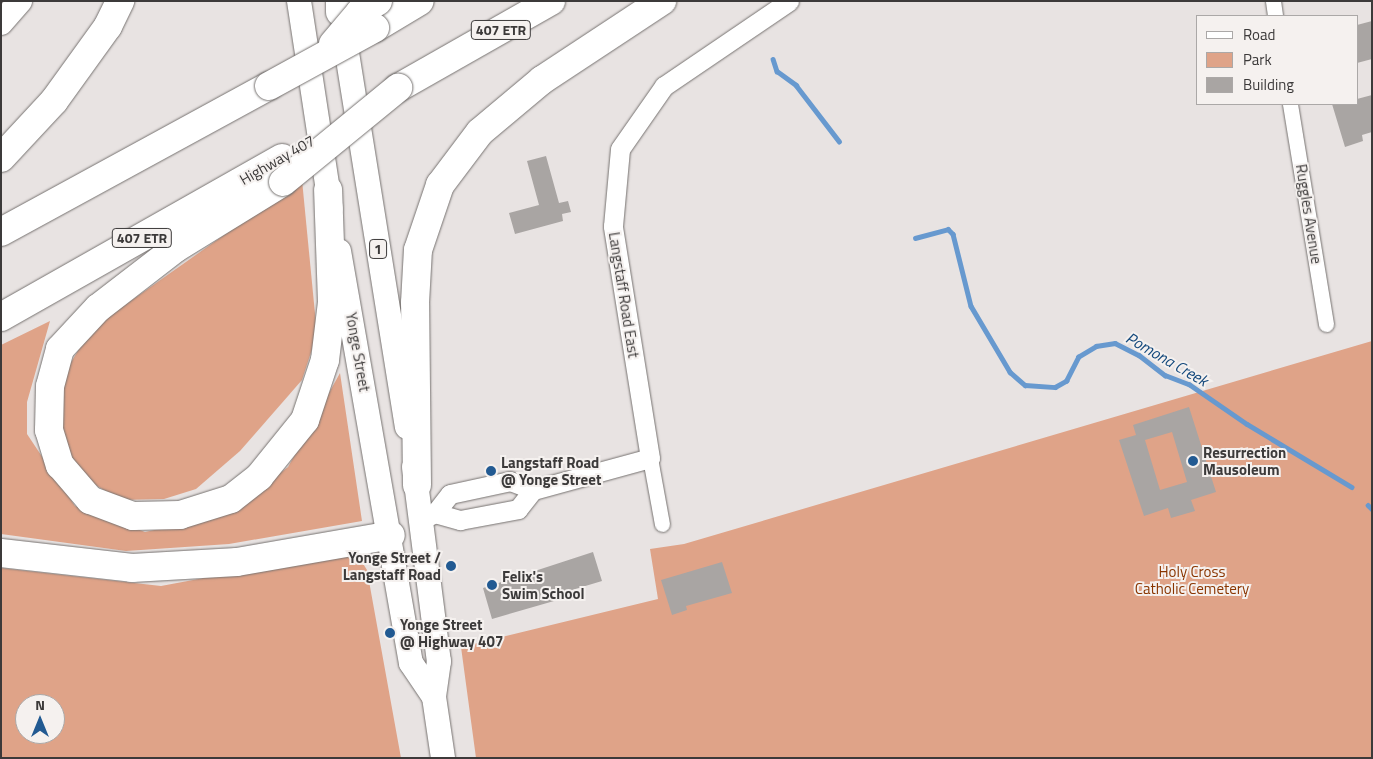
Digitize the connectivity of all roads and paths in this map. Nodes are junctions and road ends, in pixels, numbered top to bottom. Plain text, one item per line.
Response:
1 (20, 1) edge
2 (120, 1) edge
3 (299, 1) edge
4 (420, 1) edge
5 (551, 1) edge
6 (662, 1) edge
7 (789, 1) edge
8 (1273, 1) edge
9 (339, 5) edge
10 (376, 14) edge
11 (1275, 15) edge
12 (1, 23) edge
13 (1290, 105) edge
14 (1, 158) edge
15 (282, 170) junction
16 (328, 190) junction
17 (1, 232) edge
18 (1, 317) edge
19 (1326, 324) dead end
20 (650, 458) junction
21 (417, 485) junction
22 (533, 490) junction
23 (428, 517) junction
24 (662, 524) dead end
25 (392, 535) junction
26 (1, 553) edge
27 (434, 697) junction
28 (443, 758) edge

1 - 12 main road
2 - 14 highway
3 - 16 main road, Yonge Street / 1
4 - 10 highway
5 - 15 highway, Highway 407 / 407 ETR, bridge
6 - 21 highway
7 - 20 street, Langstaff Road East
8 - 11 street
9 - 21 main road, Yonge Street / 1
10 - 17 highway, bridge
13 - 19 street, Ruggles Avenue
15 - 16 highway
15 - 18 highway, Highway 407 / 407 ETR
16 - 25 main road, Yonge Street / 1
20 - 22 street
20 - 24 street, Langstaff Road East
21 - 23 main road, Yonge Street / 1
22 - 23 street
22 - 23 street
23 - 25 main road
23 - 27 main road, Yonge Street / 1
25 - 26 highway
25 - 27 main road, Yonge Street / 1
27 - 28 main road, Yonge Street / 1

